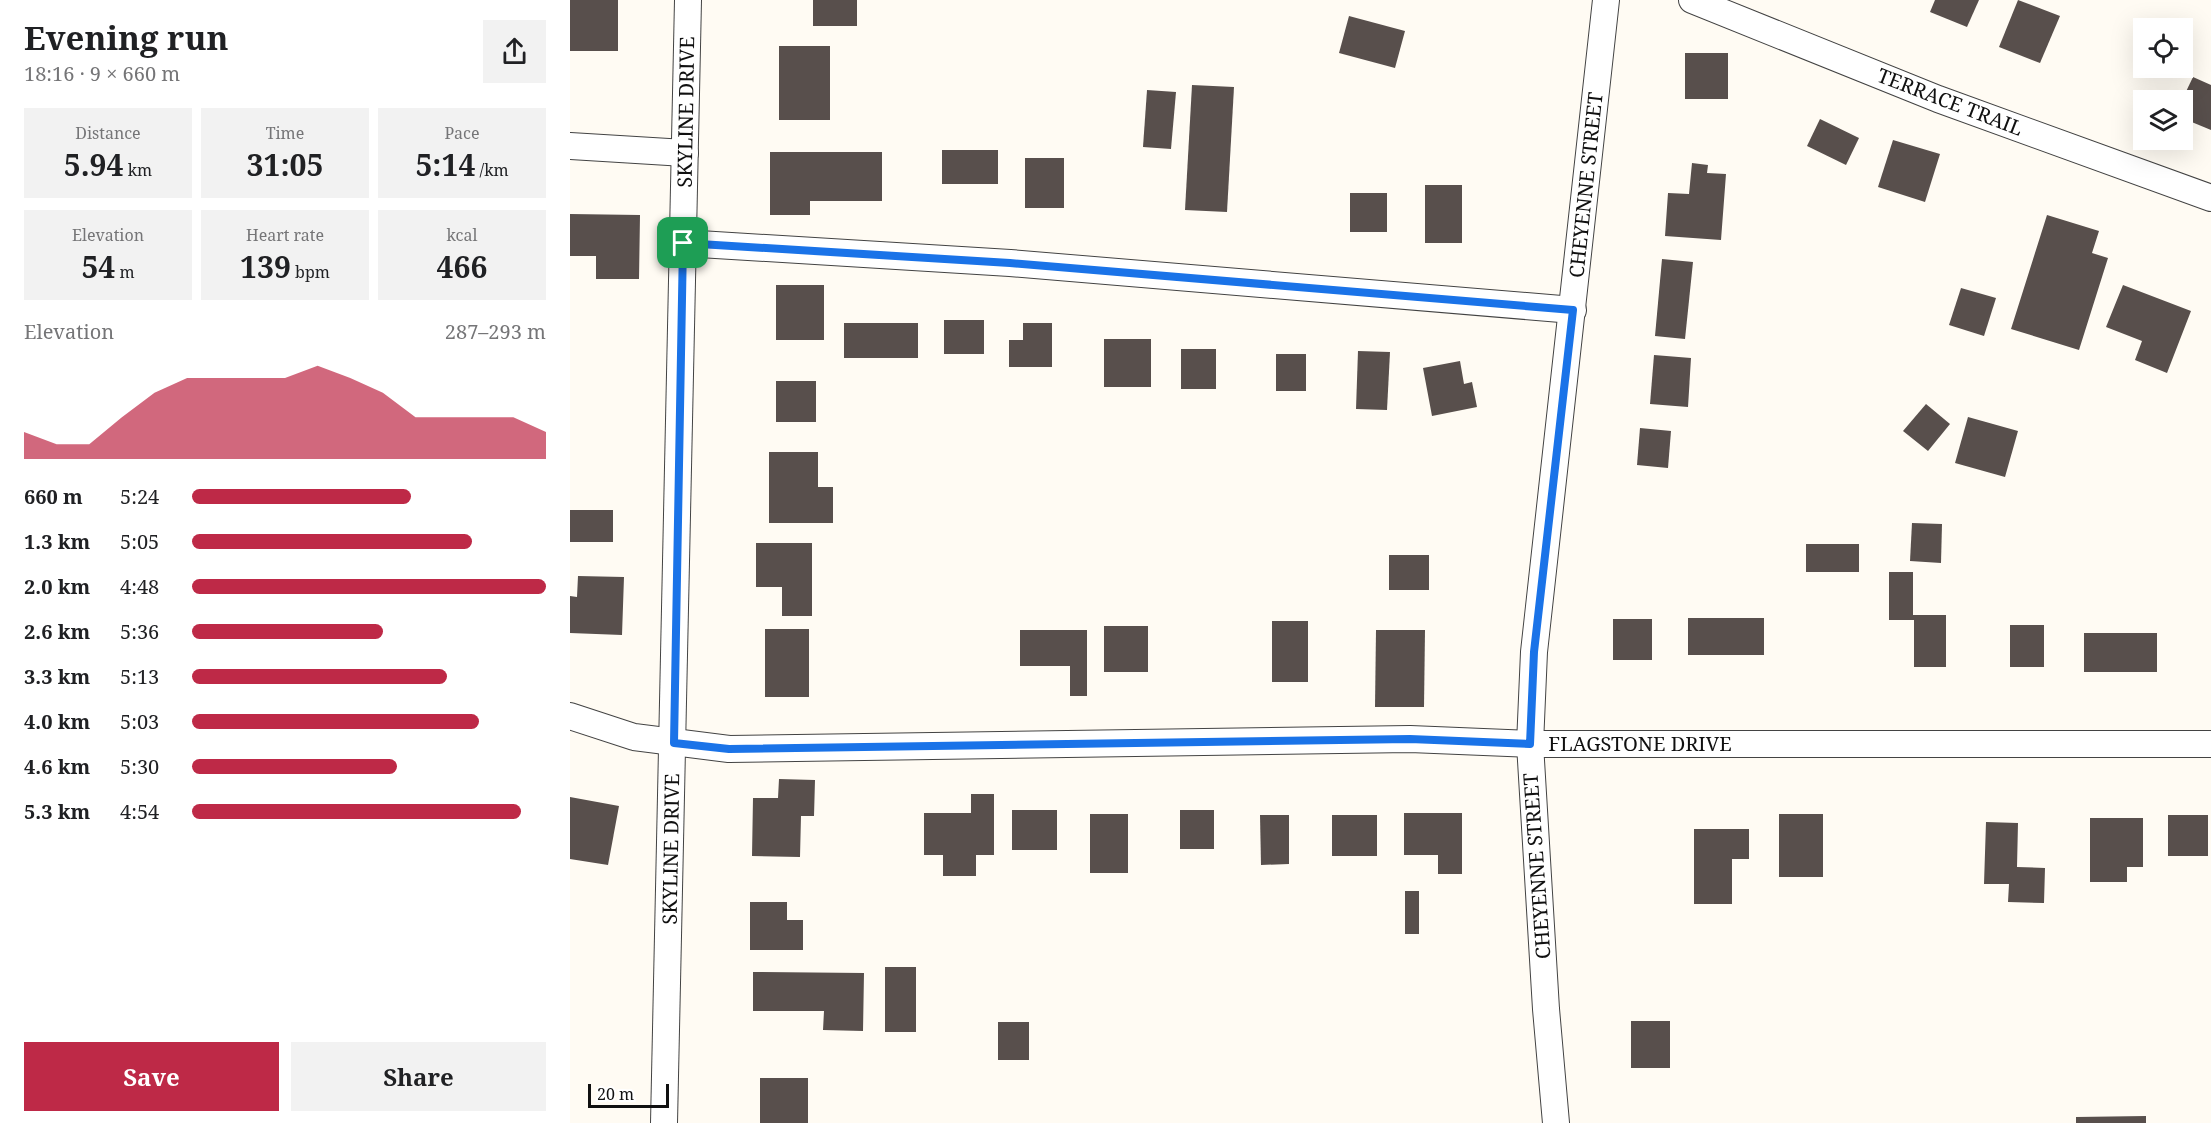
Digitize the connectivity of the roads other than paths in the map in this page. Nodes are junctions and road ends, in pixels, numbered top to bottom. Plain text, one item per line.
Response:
1 (688, 0) edge
2 (1606, 0) edge
3 (1692, 0) edge
4 (570, 146) edge
5 (685, 153) junction
6 (2211, 198) edge
7 (683, 243) junction
8 (1573, 310) junction
9 (570, 716) edge
10 (674, 743) junction
11 (1530, 744) junction
12 (2211, 744) edge
13 (664, 1123) edge
14 (1556, 1123) edge

1 - 5 street, SKYLINE DRIVE
2 - 8 street, CHEYENNE STREET
3 - 6 street, TERRACE TRAIL
4 - 5 street
5 - 7 street, SKYLINE DRIVE
7 - 8 street
7 - 10 street, SKYLINE DRIVE
8 - 11 street, CHEYENNE STREET
9 - 10 street, FLAGSTONE DRIVE
10 - 11 street, FLAGSTONE DRIVE
10 - 13 street, SKYLINE DRIVE
11 - 12 street, FLAGSTONE DRIVE
11 - 14 street, CHEYENNE STREET

